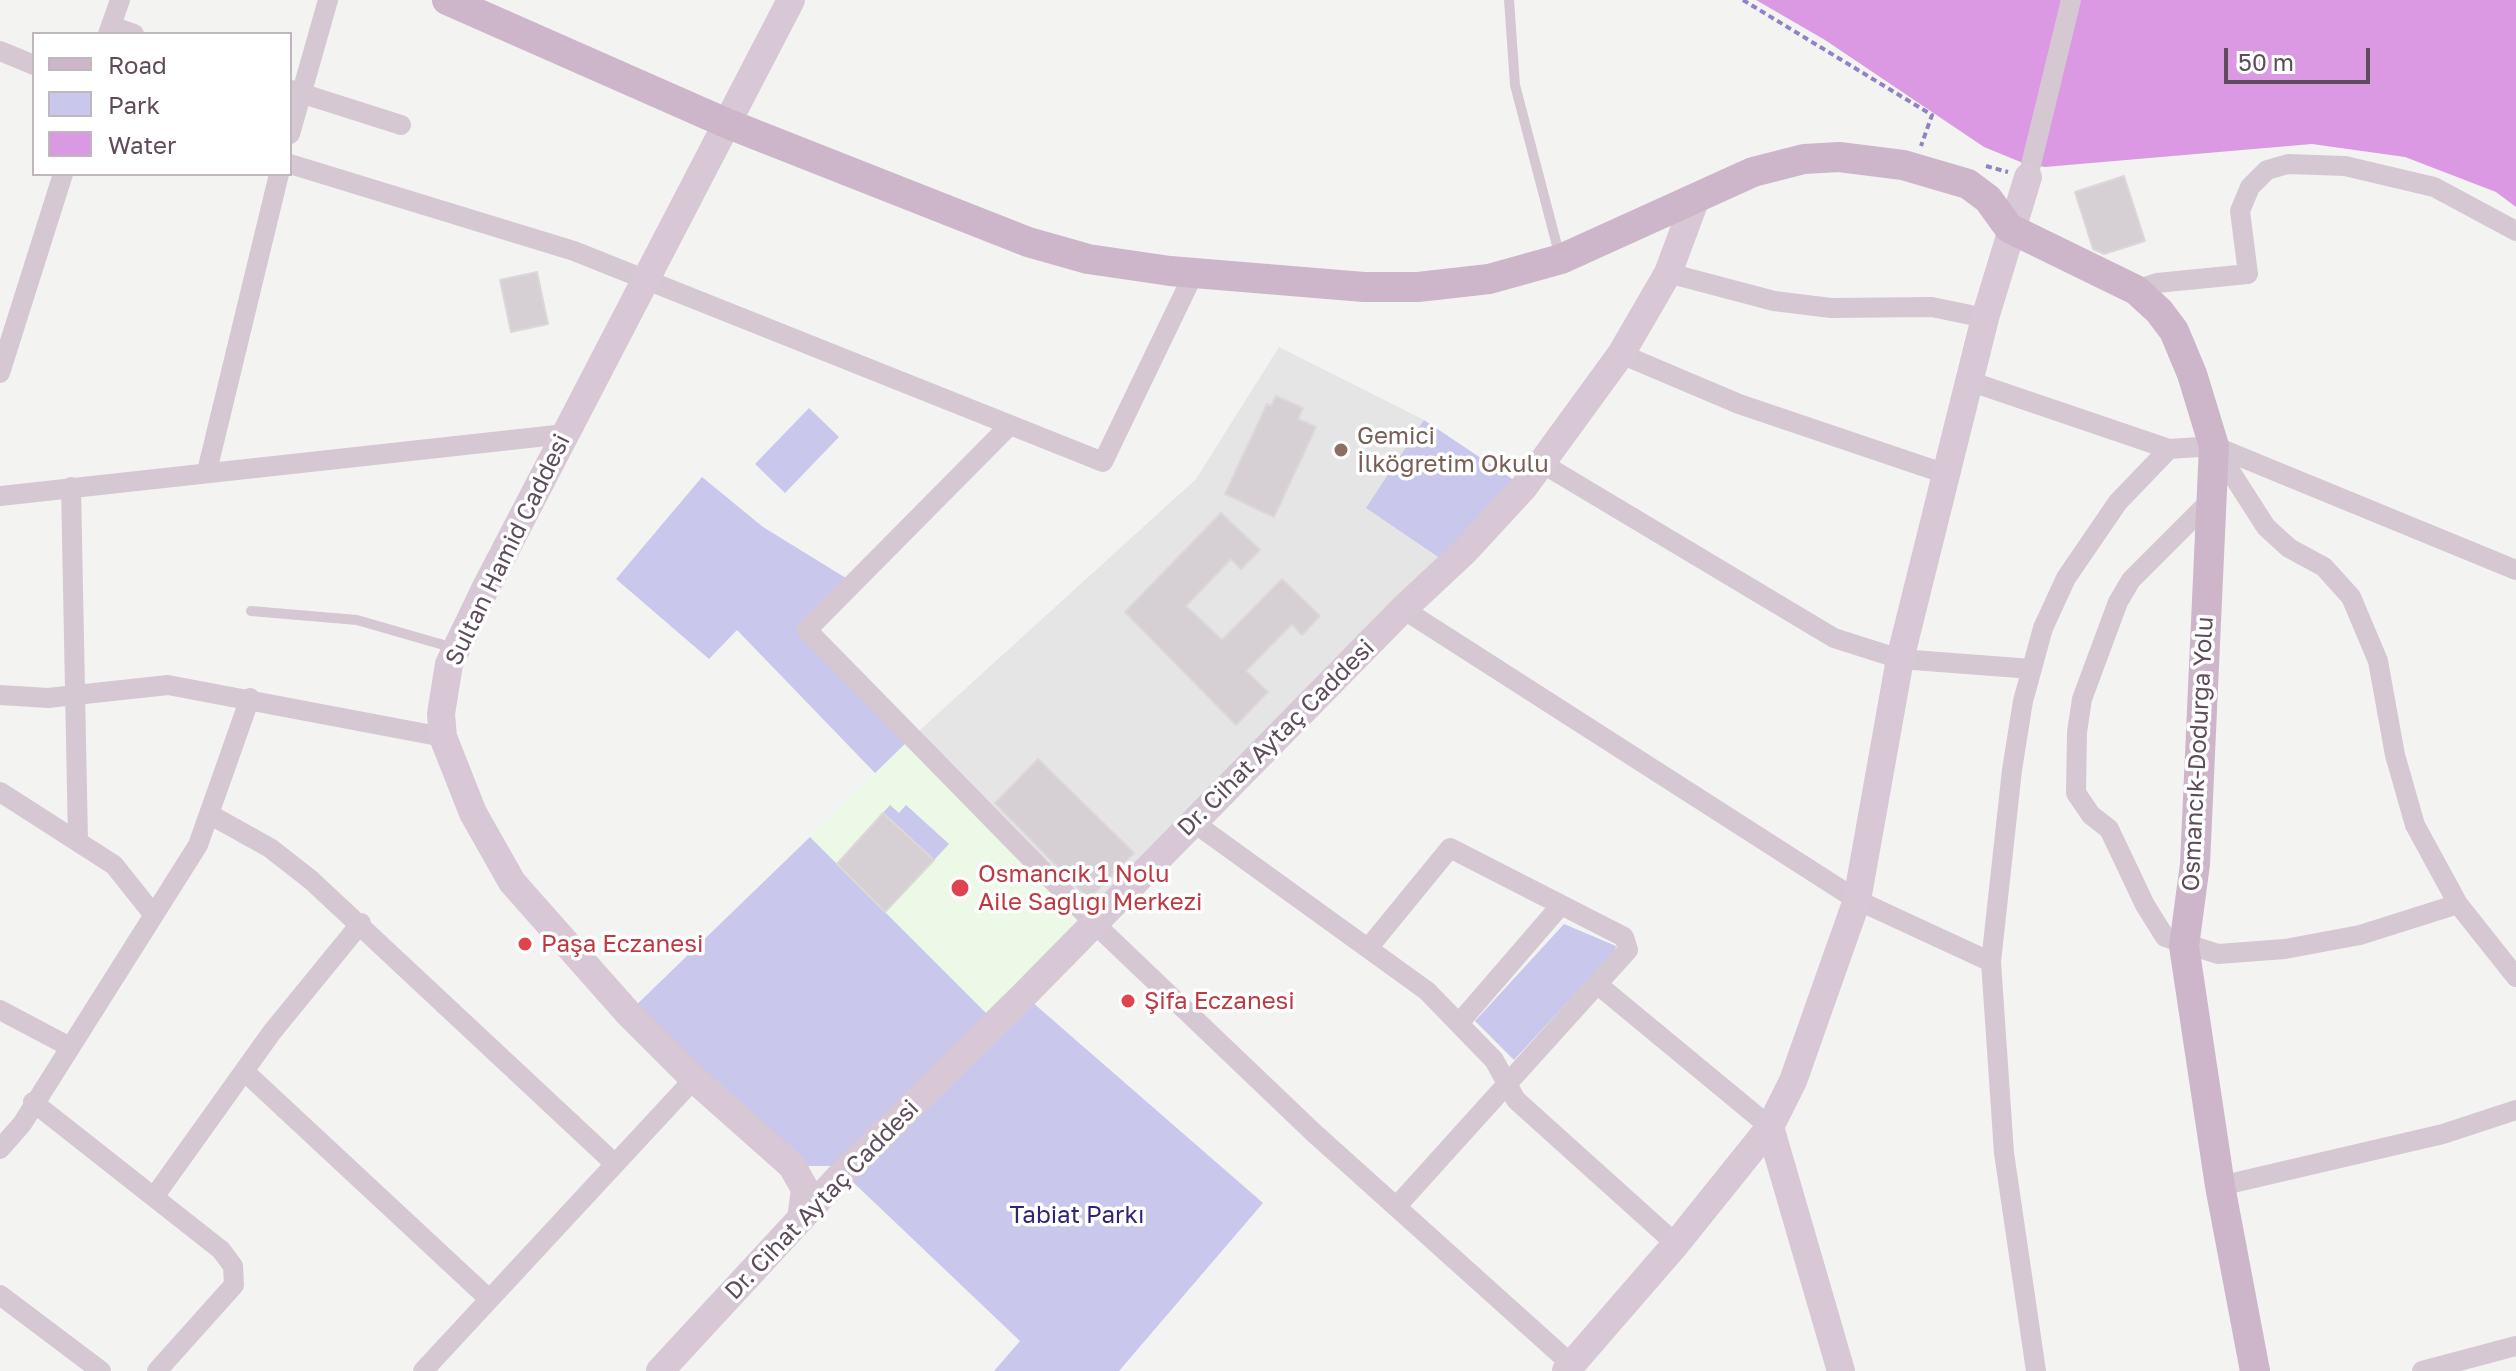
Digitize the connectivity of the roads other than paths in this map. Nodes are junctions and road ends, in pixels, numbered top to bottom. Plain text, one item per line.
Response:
1 (120, 0) edge
2 (328, 0) edge
3 (447, 0) edge
4 (791, 0) edge
5 (1509, 0) edge
6 (2071, 0) edge
7 (110, 30) edge
8 (0, 51) edge
9 (32, 64) edge
10 (296, 91) edge
11 (292, 120) edge
12 (726, 123) junction
13 (401, 125) dead end
14 (292, 165) edge
15 (62, 176) edge
16 (279, 176) edge
17 (2028, 177) joint
18 (1696, 198) junction
19 (2012, 230) junction
20 (2516, 231) edge
21 (1561, 259) junction
22 (1194, 273) junction
23 (1668, 273) junction
24 (645, 279) junction
25 (2136, 290) junction
26 (1985, 318) junction
27 (1621, 354) junction
28 (0, 373) edge
29 (1969, 381) junction
30 (1009, 426) junction
31 (565, 434) junction
32 (2214, 446) junction
33 (2169, 449) junction
34 (1543, 464) junction
35 (207, 471) junction
36 (1946, 474) junction
37 (71, 487) junction
38 (0, 496) edge
39 (2210, 501) junction
40 (2516, 570) edge
41 (1403, 609) junction
42 (251, 611) dead end
43 (455, 649) junction
44 (1900, 659) junction
45 (2032, 669) junction
46 (0, 695) edge
47 (75, 695) junction
48 (250, 698) junction
49 (443, 737) junction
50 (0, 792) edge
51 (209, 814) junction
52 (1193, 822) junction
53 (78, 841) junction
54 (1857, 900) junction
55 (2458, 904) junction
56 (1561, 905) junction
57 (153, 914) junction
58 (361, 923) junction
59 (1094, 923) junction
60 (2184, 946) junction
61 (1369, 947) junction
62 (2510, 956) edge
63 (1991, 962) junction
64 (2516, 977) edge
65 (1597, 984) junction
66 (0, 1010) edge
67 (1460, 1022) junction
68 (70, 1047) junction
69 (244, 1071) junction
70 (694, 1079) junction
71 (1507, 1084) junction
72 (33, 1102) junction
73 (2516, 1110) edge
74 (1770, 1127) junction
75 (0, 1149) edge
76 (860, 1155) junction
77 (614, 1163) junction
78 (792, 1166) junction
79 (2220, 1186) junction
80 (154, 1197) junction
81 (1396, 1207) junction
82 (801, 1219) junction
83 (1676, 1244) junction
84 (0, 1295) edge
85 (489, 1299) junction
86 (2516, 1346) edge
87 (1568, 1367) edge
88 (669, 1368) edge
89 (101, 1371) edge
90 (157, 1371) edge
91 (423, 1371) edge
92 (1841, 1371) edge
93 (2036, 1371) edge
94 (2255, 1371) edge
95 (2422, 1371) edge

1 - 7 street
2 - 10 street
3 - 12 main road
4 - 12 street, Sultan Hamid Caddesi
5 - 21 lane
6 - 17 street
8 - 9 street
10 - 11 street
10 - 13 street
12 - 22 main road
12 - 24 street, Sultan Hamid Caddesi
14 - 24 street
15 - 28 street
16 - 35 street
17 - 19 street
18 - 19 main road
18 - 21 main road
18 - 23 street, Dr. Cihat Aytaç Caddesi
19 - 25 main road, Osmancık-Dodurga Yolu
19 - 26 street
20 - 25 street
21 - 22 main road
22 - 30 street
23 - 26 street
23 - 27 street, Dr. Cihat Aytaç Caddesi
24 - 30 street
24 - 31 street, Sultan Hamid Caddesi
25 - 32 main road, Osmancık-Dodurga Yolu
26 - 29 street
27 - 34 street, Dr. Cihat Aytaç Caddesi
27 - 36 street
29 - 33 street
29 - 36 street
30 - 59 street
31 - 35 street
31 - 43 street, Sultan Hamid Caddesi
32 - 33 street
32 - 39 main road, Osmancık-Dodurga Yolu
32 - 40 street
32 - 55 street
33 - 45 street
34 - 41 street, Dr. Cihat Aytaç Caddesi
34 - 44 street
35 - 37 street
36 - 44 street
37 - 38 street
37 - 47 street
39 - 60 main road, Osmancık-Dodurga Yolu
39 - 60 street
41 - 52 street, Dr. Cihat Aytaç Caddesi
41 - 54 street
42 - 43 lane
43 - 49 street, Sultan Hamid Caddesi
44 - 45 street
44 - 54 street
45 - 63 street
46 - 47 street
47 - 48 street
47 - 53 street
48 - 49 street
48 - 51 street
49 - 70 street, Sultan Hamid Caddesi
50 - 53 street
51 - 57 street
51 - 58 street
52 - 59 street, Dr. Cihat Aytaç Caddesi
52 - 61 street
53 - 57 street
54 - 63 street
54 - 74 street
55 - 60 street
55 - 62 street
56 - 61 street
56 - 65 street
56 - 67 street
57 - 68 street
58 - 69 street
58 - 77 street
59 - 76 street, Dr. Cihat Aytaç Caddesi
59 - 81 street
60 - 79 main road, Osmancık-Dodurga Yolu
61 - 67 street
62 - 64 street
63 - 93 street
65 - 71 street
65 - 74 street
66 - 68 street
67 - 71 street
68 - 72 street
69 - 80 street
69 - 85 street
70 - 77 street
70 - 78 street, Sultan Hamid Caddesi
71 - 81 street
71 - 83 street
72 - 75 street
72 - 80 street
73 - 79 street
74 - 83 street
74 - 92 street
76 - 78 street
76 - 82 street, Dr. Cihat Aytaç Caddesi
77 - 85 street
78 - 82 street
79 - 94 main road, Osmancık-Dodurga Yolu
80 - 90 street
81 - 87 street
82 - 88 street, Dr. Cihat Aytaç Caddesi
83 - 87 street
84 - 89 street
85 - 91 street
86 - 95 street

